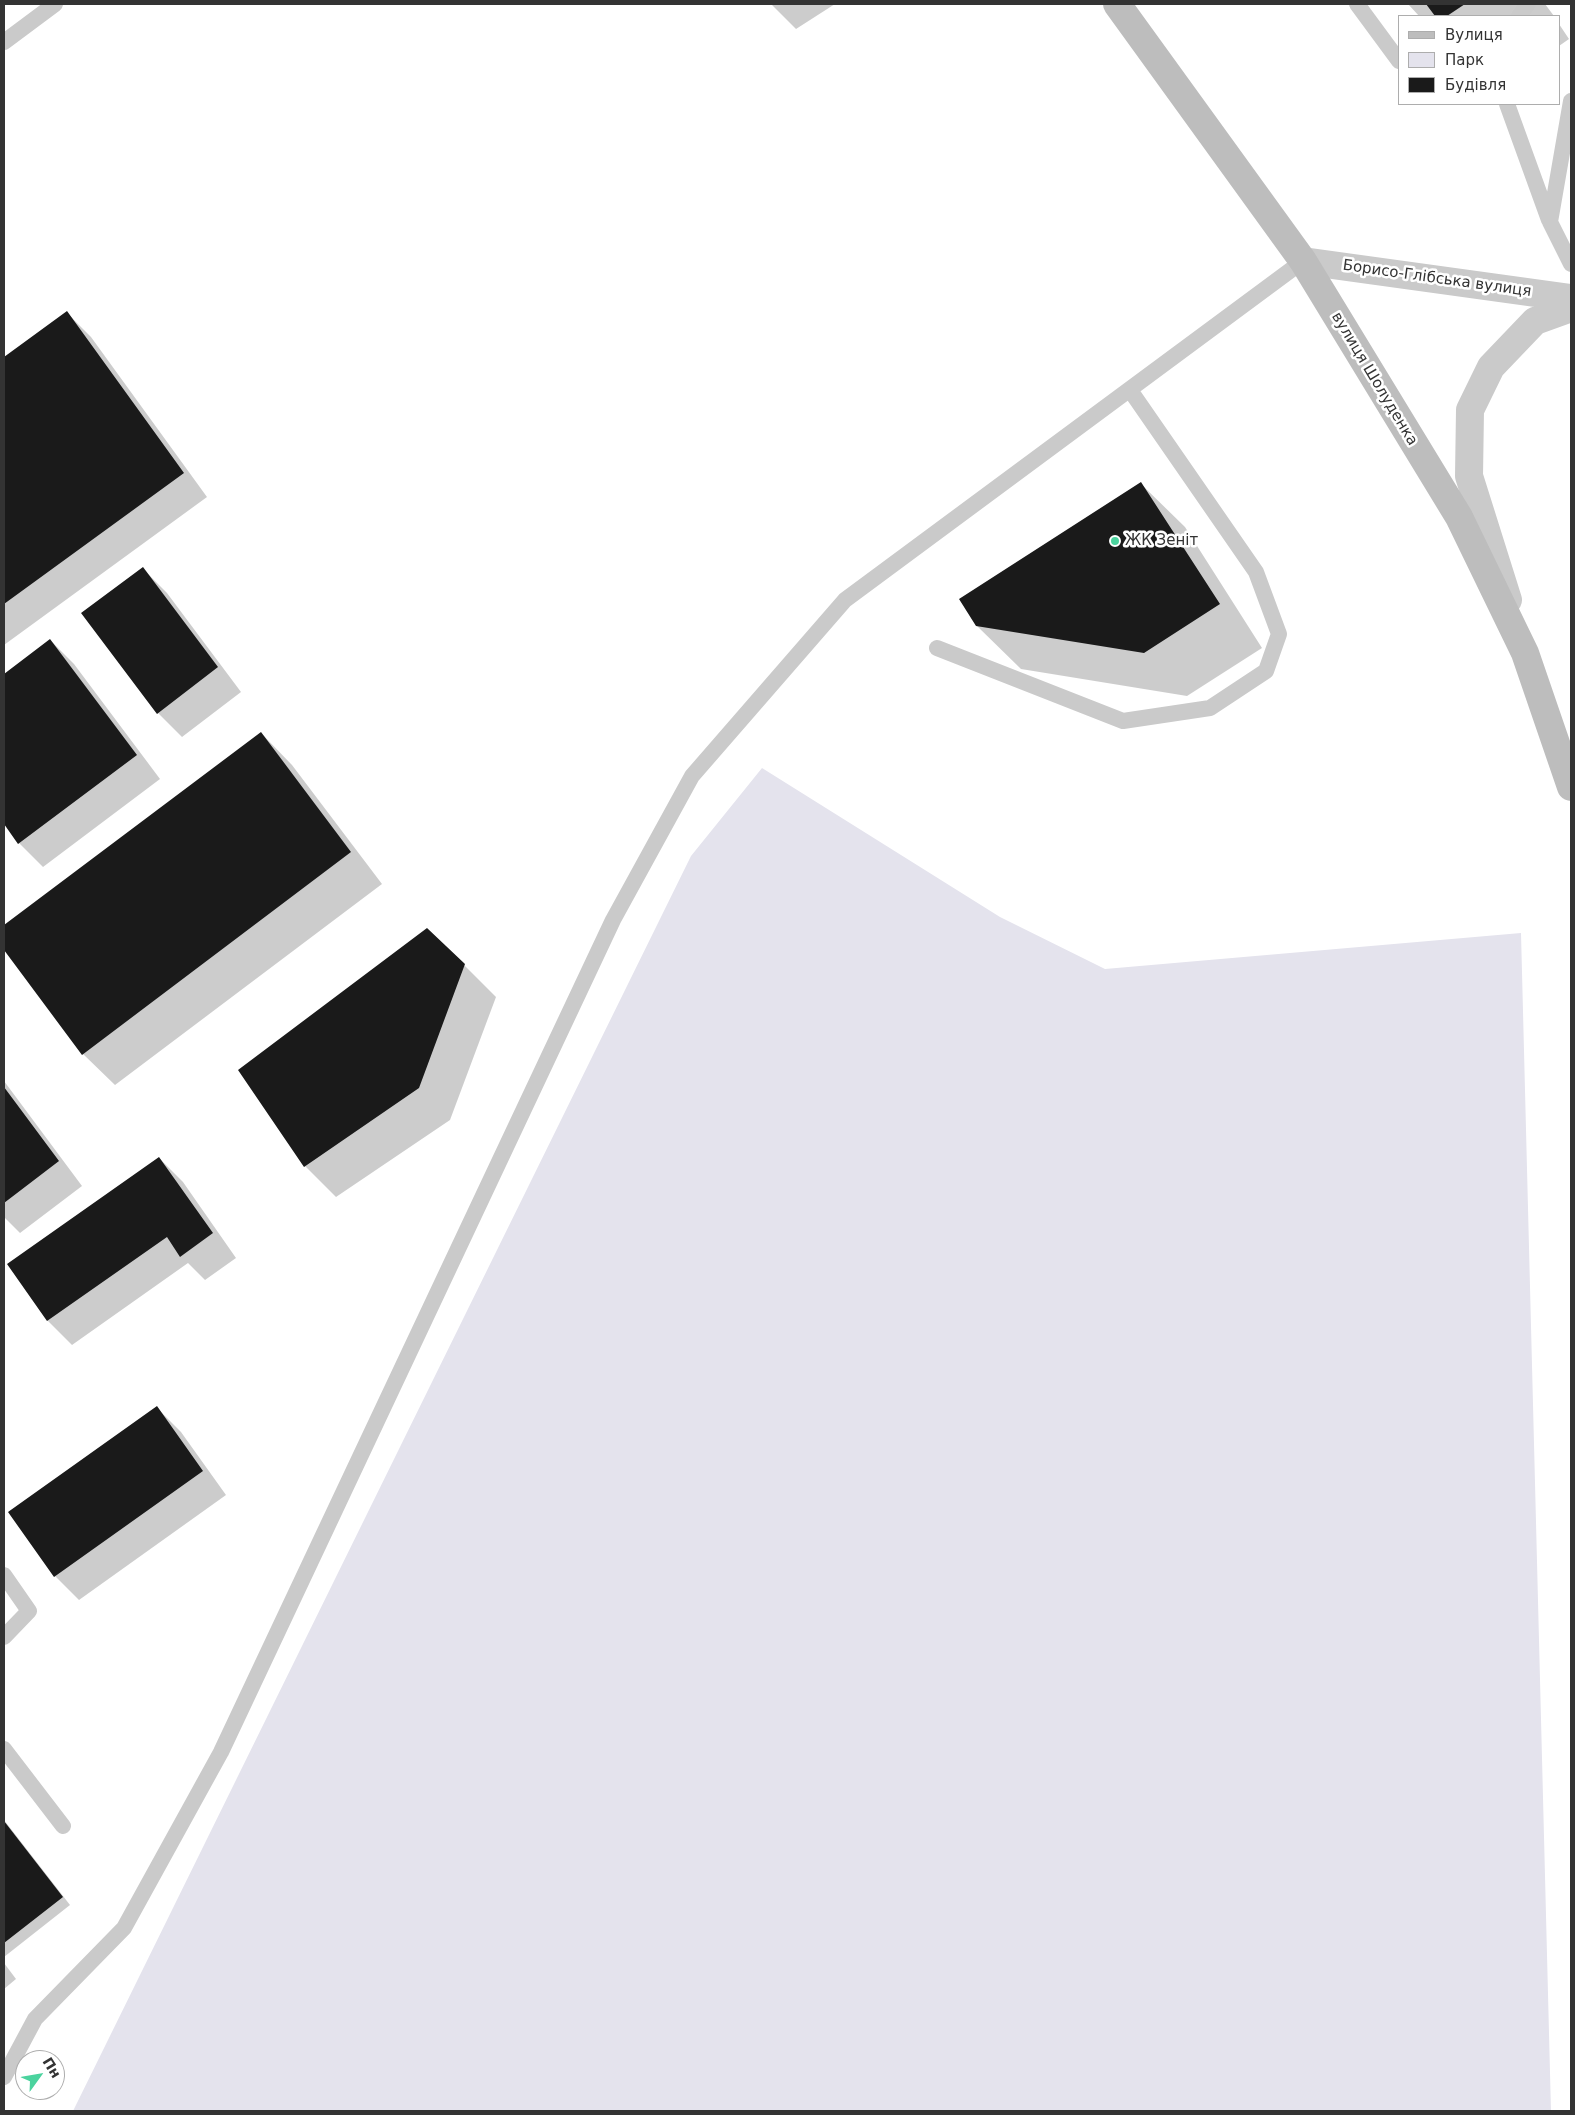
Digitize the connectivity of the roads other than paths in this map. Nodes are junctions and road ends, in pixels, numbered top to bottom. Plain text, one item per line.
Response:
1 (55, 4) edge
2 (1117, 4) edge
3 (1358, 4) edge
4 (1528, 4) edge
5 (1520, 15) edge
6 (4, 42) edge
7 (1398, 60) edge
8 (1571, 101) edge
9 (1507, 105) edge
10 (1550, 222) junction
11 (1303, 261) junction
12 (1571, 264) edge
13 (1571, 298) edge
14 (1571, 308) edge
15 (1130, 390) junction
16 (937, 648) dead end
17 (1526, 653) junction
18 (1571, 787) edge
19 (4, 1575) edge
20 (4, 1637) edge
21 (4, 1749) edge
22 (63, 1826) dead end
23 (4, 2077) edge

1 - 6 lane
2 - 11 main road, вулиця Шолуденка
3 - 7 lane
4 - 5 lane
8 - 10 lane
9 - 10 lane
10 - 12 lane
11 - 13 street, Борисо-Глібська вулиця
11 - 15 lane
11 - 17 main road, вулиця Шолуденка
14 - 17 street
15 - 16 lane
15 - 23 lane
17 - 18 main road, вулиця Шолуденка
19 - 20 lane
21 - 22 lane

